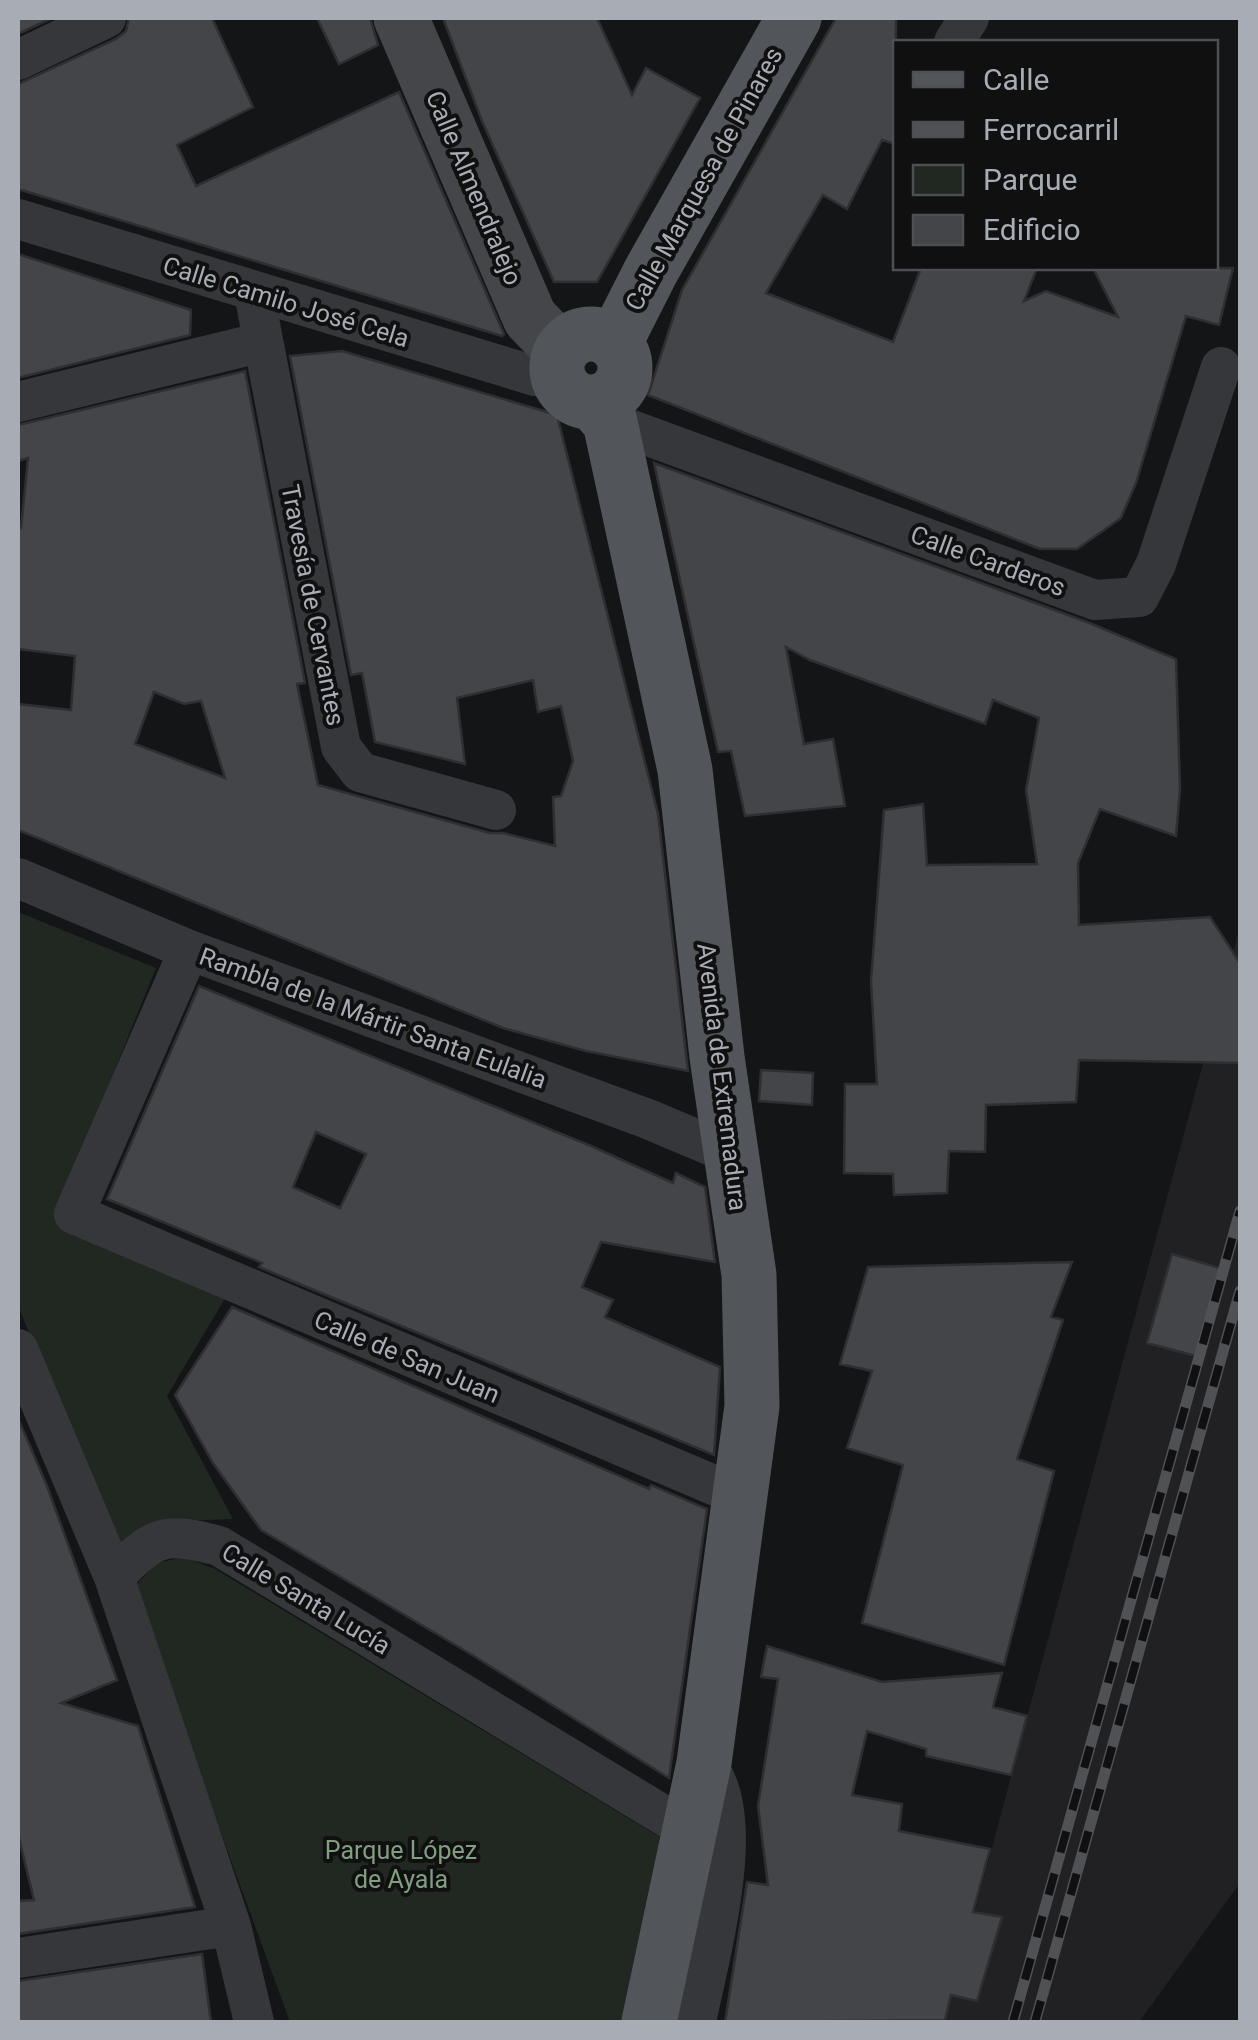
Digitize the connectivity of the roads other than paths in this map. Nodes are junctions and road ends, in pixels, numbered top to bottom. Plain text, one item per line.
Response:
1 (106, 18) edge
2 (401, 18) edge
3 (794, 18) edge
4 (970, 18) edge
5 (955, 40) edge
6 (18, 60) edge
7 (18, 219) edge
8 (254, 293) junction
9 (263, 342) junction
10 (1222, 368) dead end
11 (580, 387) junction
12 (18, 402) edge
13 (496, 810) dead end
14 (18, 878) edge
15 (190, 950) junction
16 (730, 1154) junction
17 (74, 1214) joint
18 (18, 1349) edge
19 (742, 1497) junction
20 (114, 1577) junction
21 (704, 1763) junction
22 (691, 1832) junction
23 (231, 1926) junction
24 (18, 1958) edge
25 (254, 2022) edge
26 (650, 2022) edge
27 (696, 2022) edge

1 - 6 street
2 - 11 main road, Calle Almendralejo
3 - 11 main road, Calle Marquesa de Pinares
4 - 5 street
7 - 8 street, Calle Camilo José Cela
8 - 9 street, Travesía de Cervantes
8 - 11 street, Calle Camilo José Cela
9 - 12 street
9 - 13 street, Travesía de Cervantes
10 - 11 street, Calle Carderos
11 - 16 main road, Avenida de Extremadura
14 - 15 street, Rambla de la Mártir Santa Eulalia
15 - 16 street, Rambla de la Mártir Santa Eulalia
15 - 17 street, Rambla de la Mártir Santa Eulalia
16 - 19 main road, Avenida de Extremadura
17 - 19 street, Calle de San Juan
18 - 20 street
19 - 21 main road, Avenida de Extremadura
20 - 22 street, Calle Santa Lucía
20 - 23 street
21 - 22 main road, Avenida de Extremadura
21 - 27 street
22 - 26 main road, Avenida de Extremadura
23 - 24 street
23 - 25 street

